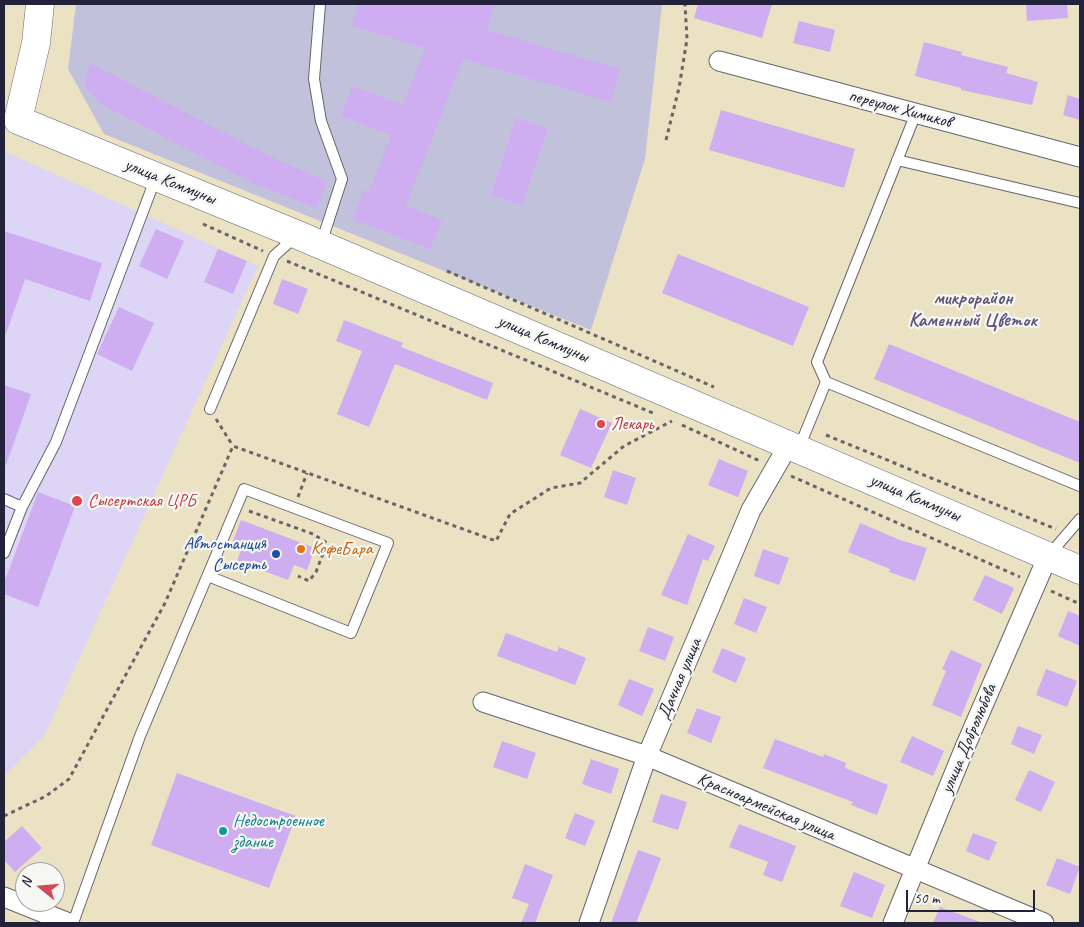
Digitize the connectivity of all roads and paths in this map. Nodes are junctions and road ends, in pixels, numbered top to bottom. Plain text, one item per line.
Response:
1 (40, 4) edge
2 (320, 4) edge
3 (685, 4) edge
4 (719, 61) dead end
5 (916, 113) junction
6 (11, 117) edge
7 (666, 140) dead end
8 (1080, 157) edge
9 (897, 160) junction
10 (157, 176) junction
11 (1080, 203) edge
12 (203, 224) dead end
13 (309, 240) junction
14 (274, 256) junction
15 (447, 271) dead end
16 (826, 382) junction
17 (716, 388) dead end
18 (210, 409) joint
19 (654, 414) dead end
20 (663, 417) dead end
21 (672, 421) junction
22 (799, 440) junction
23 (232, 446) junction
24 (776, 468) junction
25 (1080, 486) edge
26 (4, 499) edge
27 (22, 507) junction
28 (249, 511) dead end
29 (1080, 519) edge
30 (1067, 534) junction
31 (4, 552) edge
32 (1048, 556) junction
33 (1080, 570) edge
34 (208, 576) junction
35 (298, 576) dead end
36 (1036, 584) junction
37 (1080, 604) edge
38 (483, 702) dead end
39 (647, 756) junction
40 (4, 816) edge
41 (915, 870) junction
42 (4, 898) edge
43 (71, 923) edge
44 (589, 923) edge
45 (893, 923) edge
46 (1044, 923) edge

1 - 6 street
2 - 13 lane
3 - 7 path
4 - 5 street, переулок Химиков
5 - 8 street, переулок Химиков
5 - 9 lane
6 - 10 street, улица Коммуны
9 - 11 lane
9 - 16 lane
10 - 13 street, улица Коммуны
10 - 27 lane
12 - 14 path
13 - 14 lane
13 - 22 street, улица Коммуны
14 - 18 lane
14 - 19 path
15 - 17 path
16 - 22 lane
16 - 25 lane
18 - 23 path
20 - 21 path
21 - 23 path
21 - 24 path
22 - 24 street, Дачная улица
22 - 30 path
22 - 32 street, улица Коммуны
23 - 40 path
24 - 36 path
24 - 39 street, Дачная улица
26 - 27 lane
27 - 31 lane
28 - 35 path
29 - 30 lane
30 - 32 lane
32 - 33 street, улица Коммуны
32 - 36 street, улица Добролюбова
34 - 34 lane
34 - 43 lane
36 - 37 path
36 - 41 street, улица Добролюбова
38 - 39 street, Красноармейская улица
39 - 41 street, Красноармейская улица
39 - 44 street, Дачная улица
41 - 45 street, улица Добролюбова
41 - 46 street, Красноармейская улица
42 - 43 street

